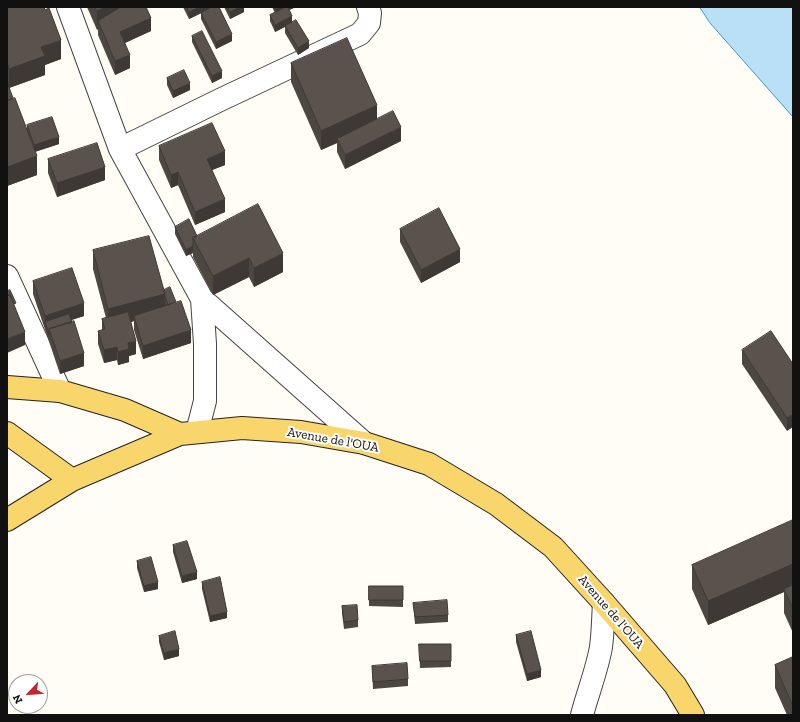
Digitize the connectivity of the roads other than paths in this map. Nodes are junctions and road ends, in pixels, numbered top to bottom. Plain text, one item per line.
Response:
1 (68, 7) edge
2 (368, 7) edge
3 (120, 149) junction
4 (7, 276) edge
5 (202, 299) junction
6 (7, 387) edge
7 (60, 391) junction
8 (7, 433) edge
9 (188, 433) junction
10 (364, 443) junction
11 (72, 480) junction
12 (7, 520) edge
13 (604, 603) junction
14 (582, 715) edge
15 (693, 715) edge

1 - 3 street
2 - 3 street
3 - 5 street
4 - 7 street
5 - 9 street
5 - 10 street
6 - 7 main road
7 - 9 main road
8 - 11 main road
9 - 10 main road, Avenue de l'OUA
9 - 11 main road, Avenue de l'OUA
10 - 13 main road, Avenue de l'OUA
11 - 12 main road, Avenue de l'OUA
13 - 14 street
13 - 15 main road, Avenue de l'OUA

